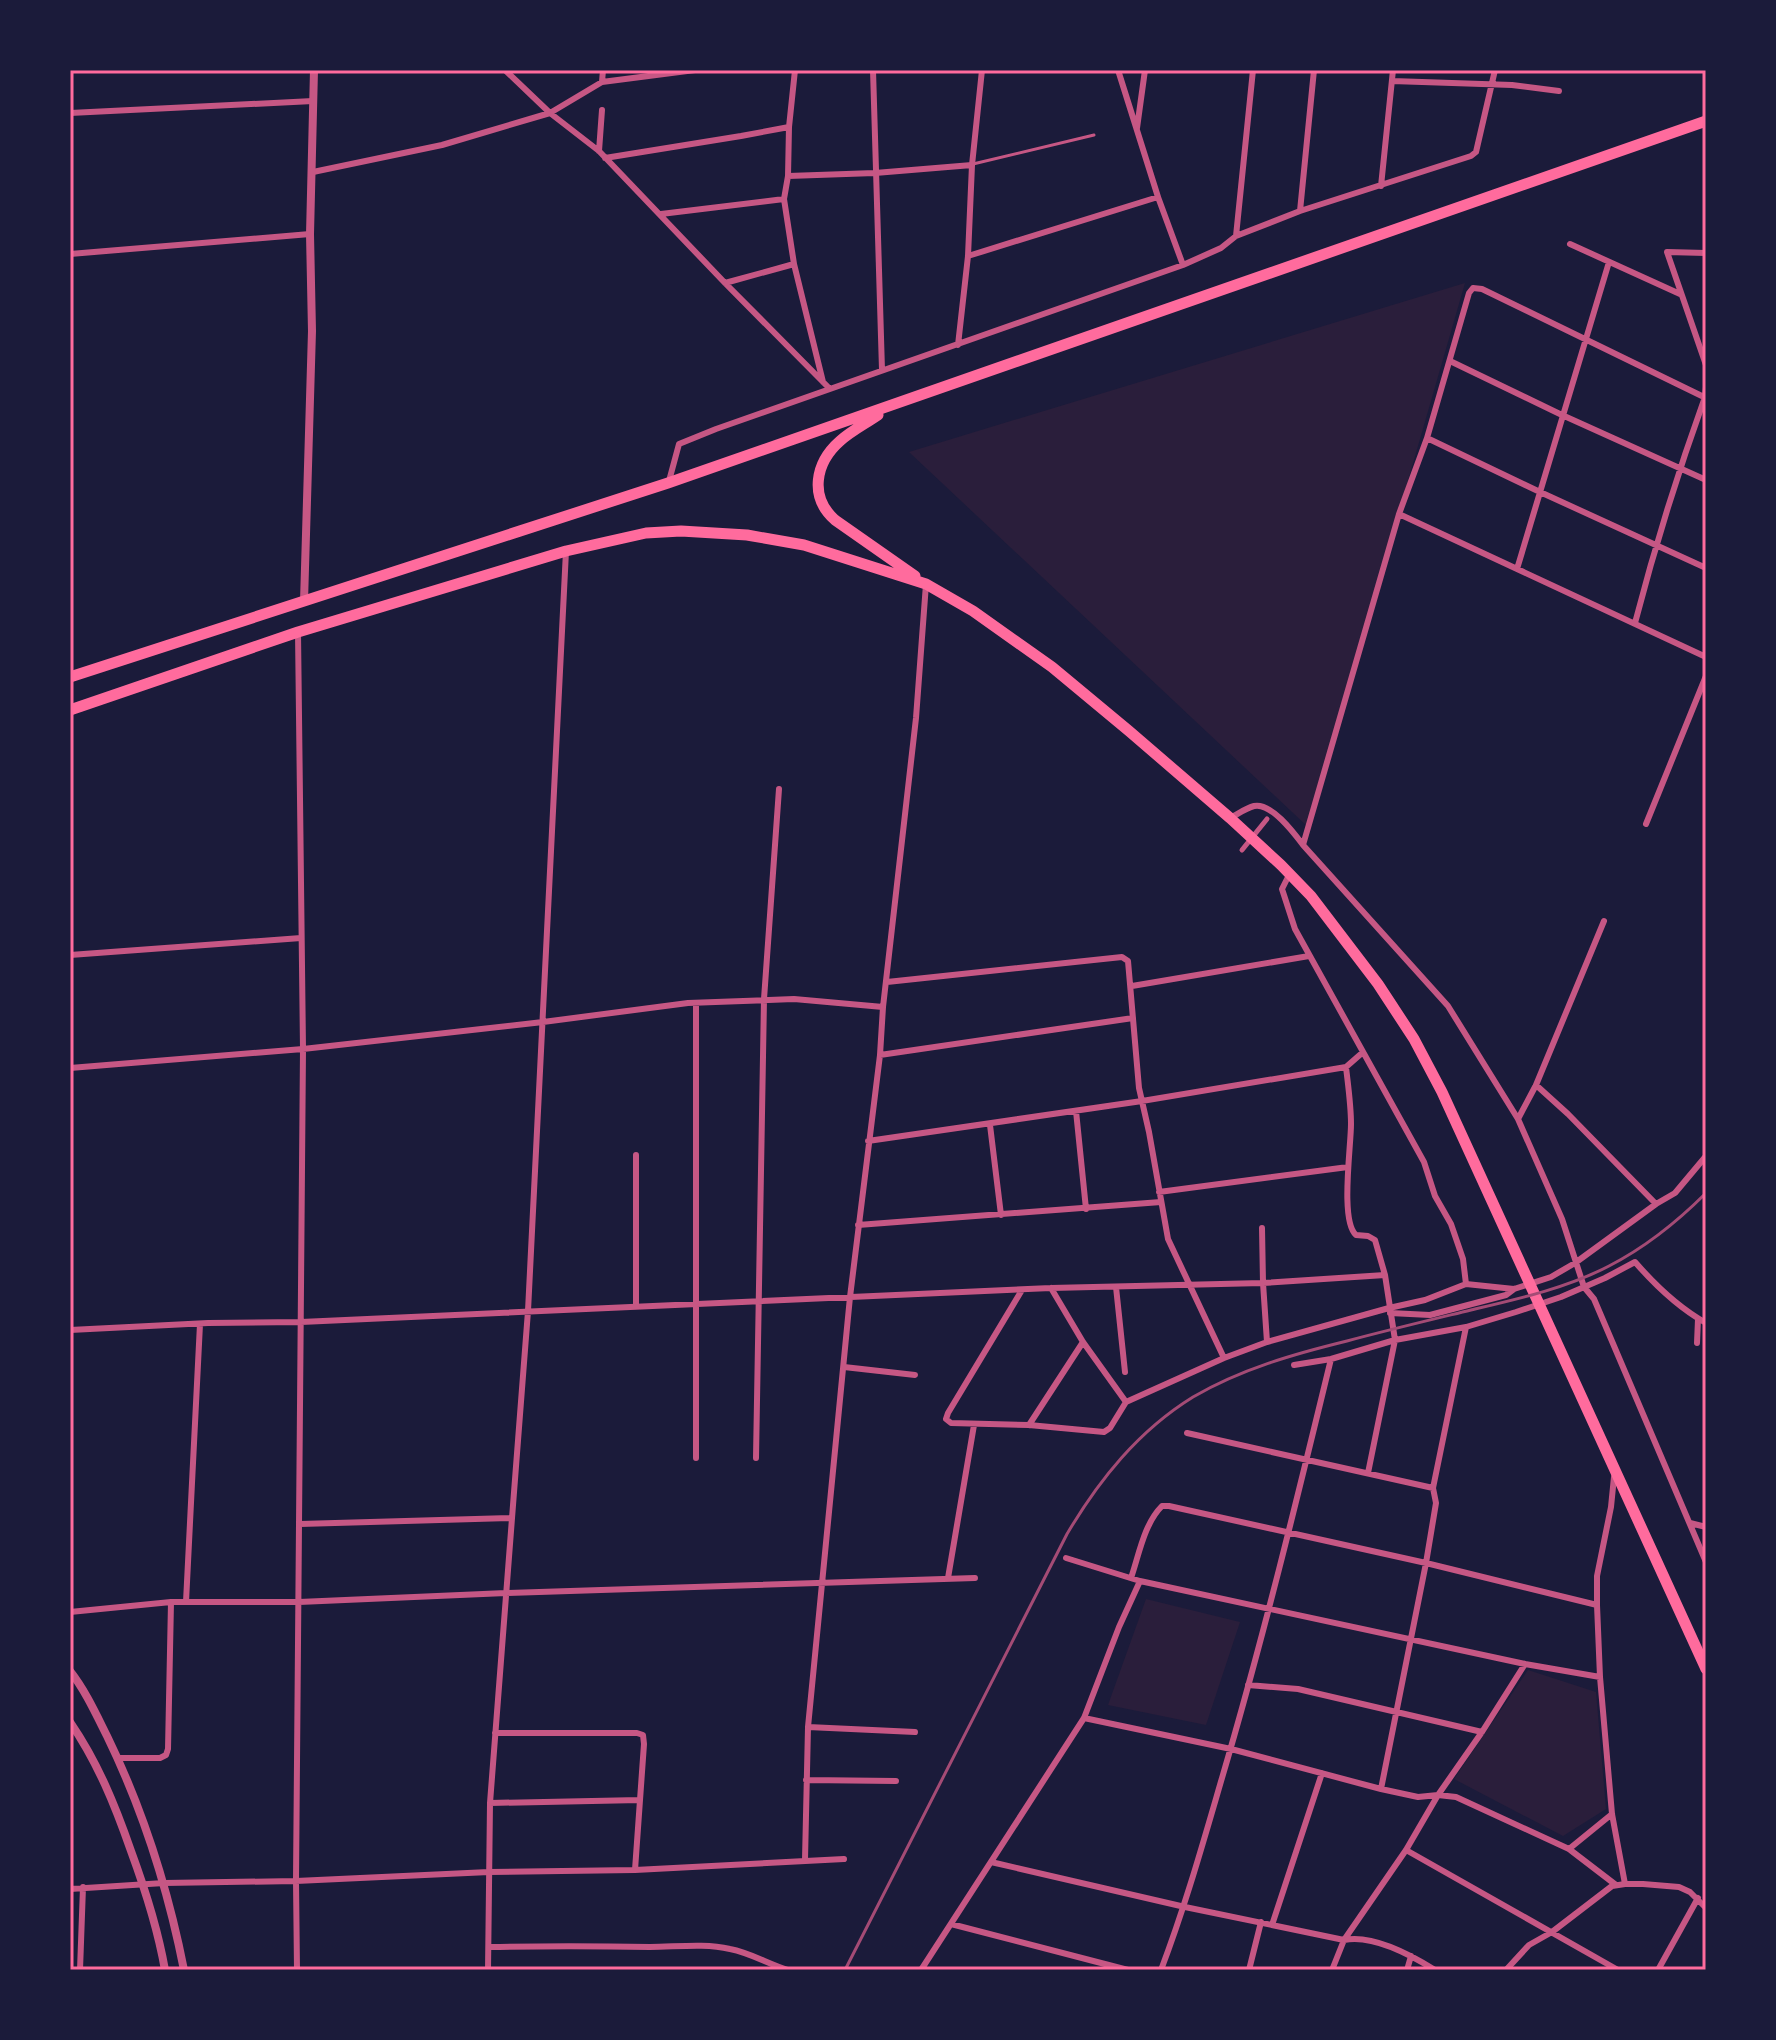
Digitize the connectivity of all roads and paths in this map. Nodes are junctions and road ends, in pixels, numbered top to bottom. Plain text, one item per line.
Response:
1 (314, 70) edge
2 (505, 70) edge
3 (603, 70) edge
4 (695, 70) edge
5 (795, 70) edge
6 (873, 70) edge
7 (982, 70) edge
8 (1118, 70) edge
9 (1145, 70) edge
10 (1253, 70) edge
11 (1314, 70) edge
12 (1393, 70) edge
13 (1495, 70) edge
14 (1392, 81) junction
15 (602, 82) junction
16 (1492, 85) junction
17 (1559, 91) dead end
18 (313, 101) junction
19 (602, 110) dead end
20 (70, 113) edge
21 (550, 113) junction
22 (1706, 121) edge
23 (789, 127) junction
24 (1136, 131) junction
25 (1094, 135) dead end
26 (599, 151) junction
27 (605, 158) junction
28 (972, 165) junction
29 (313, 172) junction
30 (875, 173) junction
31 (788, 176) junction
32 (1381, 186) junction
33 (1158, 197) junction
34 (784, 199) junction
35 (1300, 211) junction
36 (661, 214) junction
37 (310, 234) junction
38 (1236, 236) junction
39 (1570, 244) dead end
40 (1706, 253) edge
41 (70, 254) edge
42 (968, 256) junction
43 (1609, 262) junction
44 (794, 264) junction
45 (1183, 265) junction
46 (725, 283) junction
47 (1680, 294) junction
48 (1585, 339) junction
49 (958, 345) junction
50 (1450, 361) junction
51 (1706, 365) edge
52 (882, 370) junction
53 (826, 385) junction
54 (1706, 387) edge
55 (1705, 397) edge
56 (891, 406) junction
57 (1562, 415) junction
58 (1427, 438) junction
59 (1679, 468) junction
60 (1706, 480) edge
61 (668, 483) junction
62 (1540, 492) junction
63 (1399, 514) junction
64 (1655, 545) junction
65 (566, 551) junction
66 (1706, 568) edge
67 (1517, 569) junction
68 (926, 584) junction
69 (304, 602) junction
70 (1635, 623) junction
71 (298, 632) junction
72 (1706, 657) edge
73 (1706, 676) edge
74 (70, 677) edge
75 (70, 710) edge
76 (779, 789) dead end
77 (1230, 818) junction
78 (1267, 819) dead end
79 (1646, 824) dead end
80 (1303, 845) junction
81 (1242, 850) dead end
82 (1290, 873) junction
83 (1604, 921) dead end
84 (301, 938) junction
85 (70, 955) edge
86 (1309, 956) junction
87 (887, 982) junction
88 (1132, 986) junction
89 (764, 999) junction
90 (696, 1003) junction
91 (883, 1007) junction
92 (1133, 1018) junction
93 (543, 1022) junction
94 (303, 1049) junction
95 (1362, 1053) junction
96 (880, 1055) junction
97 (1346, 1067) junction
98 (70, 1068) edge
99 (1536, 1085) junction
100 (1142, 1101) junction
101 (1076, 1111) junction
102 (1518, 1119) junction
103 (990, 1125) junction
104 (868, 1141) junction
105 (636, 1155) dead end
106 (1706, 1156) edge
107 (1348, 1167) junction
108 (1159, 1192) junction
109 (1161, 1202) junction
110 (1656, 1204) junction
111 (1086, 1209) junction
112 (1001, 1215) junction
113 (858, 1225) junction
114 (1262, 1228) dead end
115 (1575, 1263) junction
116 (1385, 1275) junction
117 (1263, 1283) junction
118 (1188, 1284) junction
119 (1466, 1284) junction
120 (1116, 1287) junction
121 (1584, 1287) junction
122 (1051, 1288) junction
123 (1514, 1289) junction
124 (1022, 1290) junction
125 (850, 1297) junction
126 (758, 1301) junction
127 (697, 1304) junction
128 (636, 1306) junction
129 (1389, 1310) junction
130 (528, 1311) junction
131 (1698, 1319) junction
132 (301, 1322) junction
133 (1706, 1323) edge
134 (200, 1324) junction
135 (1466, 1327) junction
136 (70, 1330) edge
137 (1395, 1340) junction
138 (1083, 1342) junction
139 (1267, 1342) junction
140 (1697, 1343) dead end
141 (1224, 1358) junction
142 (1331, 1359) junction
143 (1294, 1365) dead end
144 (844, 1367) junction
145 (1125, 1372) dead end
146 (915, 1375) dead end
147 (1126, 1402) junction
148 (974, 1425) junction
149 (1029, 1425) junction
150 (1187, 1433) dead end
151 (696, 1458) dead end
152 (756, 1458) dead end
153 (1306, 1460) junction
154 (1615, 1469) junction
155 (1368, 1473) junction
156 (1433, 1488) junction
157 (511, 1518) junction
158 (1689, 1523) junction
159 (300, 1524) junction
160 (1706, 1527) edge
161 (1289, 1534) junction
162 (1066, 1558) dead end
163 (1706, 1562) edge
164 (1426, 1563) junction
165 (948, 1578) junction
166 (975, 1578) dead end
167 (1131, 1578) junction
168 (1140, 1581) junction
169 (822, 1582) junction
170 (506, 1593) junction
171 (171, 1602) junction
172 (186, 1602) junction
173 (299, 1602) junction
174 (1597, 1605) junction
175 (1269, 1608) junction
176 (70, 1612) edge
177 (1411, 1640) junction
178 (1525, 1664) junction
179 (1706, 1669) edge
180 (70, 1671) edge
181 (1600, 1677) junction
182 (1248, 1685) junction
183 (1396, 1711) junction
184 (1084, 1718) junction
185 (70, 1722) edge
186 (808, 1727) junction
187 (915, 1732) dead end
188 (1482, 1732) junction
189 (495, 1733) junction
190 (1231, 1749) junction
191 (118, 1758) junction
192 (1322, 1773) junction
193 (806, 1780) junction
194 (896, 1781) dead end
195 (1381, 1789) junction
196 (1438, 1795) junction
197 (640, 1800) junction
198 (490, 1803) junction
199 (1612, 1814) junction
200 (1569, 1849) junction
201 (1406, 1850) junction
202 (844, 1859) dead end
203 (805, 1860) junction
204 (991, 1862) junction
205 (635, 1870) junction
206 (489, 1872) junction
207 (296, 1881) junction
208 (164, 1883) junction
209 (143, 1884) junction
210 (1625, 1884) junction
211 (1616, 1885) junction
212 (83, 1887) junction
213 (70, 1889) edge
214 (1698, 1898) junction
215 (1185, 1907) junction
216 (1706, 1908) edge
217 (1261, 1922) junction
218 (951, 1924) junction
219 (1272, 1925) junction
220 (1552, 1932) junction
221 (1344, 1940) junction
222 (489, 1947) junction
223 (1411, 1956) junction
224 (80, 1970) edge
225 (165, 1970) edge
226 (184, 1970) edge
227 (297, 1970) edge
228 (488, 1970) edge
229 (788, 1970) edge
230 (921, 1970) edge
231 (1128, 1970) edge
232 (1161, 1970) edge
233 (1249, 1970) edge
234 (1332, 1970) edge
235 (1407, 1970) edge
236 (1435, 1970) edge
237 (1506, 1970) edge
238 (1618, 1970) edge
239 (1658, 1970) edge

1 - 18 street
2 - 21 street
3 - 15 street
4 - 15 street
5 - 23 street
6 - 30 street
7 - 28 street
8 - 24 street
9 - 24 street
10 - 38 street
11 - 35 street
12 - 14 street
13 - 16 street
14 - 16 street
14 - 32 street
15 - 21 street
16 - 17 street
16 - 32 street
18 - 20 street
18 - 29 street
19 - 26 street
21 - 26 street
21 - 29 street
22 - 56 highway
23 - 27 street
23 - 31 street
24 - 33 street
25 - 28 lane
26 - 27 street
27 - 36 street
28 - 30 street
28 - 42 street
29 - 37 street
30 - 31 street
30 - 52 street
31 - 34 street
32 - 35 street
33 - 42 street
33 - 45 street
34 - 36 street
34 - 44 street
35 - 38 street
36 - 46 street
37 - 41 street
37 - 69 street
38 - 45 street
39 - 43 street
40 - 47 street
42 - 49 street
43 - 47 street
43 - 48 street
44 - 46 street
44 - 53 street
45 - 49 street
46 - 53 street
47 - 51 street
48 - 50 street
48 - 55 street
48 - 57 street
49 - 52 street
50 - 57 street
50 - 58 street
52 - 53 street
53 - 61 street
54 - 55 street
55 - 59 street
56 - 61 highway
56 - 68 highway
57 - 59 street
57 - 62 street
58 - 62 street
58 - 63 street
59 - 60 street
59 - 64 street
61 - 69 highway
62 - 64 street
62 - 67 street
63 - 67 street
63 - 80 street
64 - 66 street
64 - 70 street
65 - 68 highway
65 - 71 highway
65 - 93 street
67 - 70 street
68 - 77 highway
68 - 87 street
69 - 74 highway
70 - 72 street
71 - 75 highway
71 - 84 street
73 - 79 street
76 - 89 street
77 - 80 street
77 - 82 highway
78 - 81 street
80 - 102 street
82 - 86 street
82 - 154 highway
83 - 99 street
84 - 85 street
84 - 94 street
86 - 88 street
86 - 95 street
87 - 88 street
87 - 91 street
88 - 92 street
89 - 90 street
89 - 91 street
89 - 126 street
90 - 93 street
90 - 127 street
91 - 96 street
92 - 96 street
92 - 100 street
93 - 94 street
93 - 130 street
94 - 98 street
94 - 132 street
95 - 97 street
95 - 119 street
96 - 104 street
97 - 100 street
97 - 107 street
99 - 102 street
99 - 110 street
100 - 101 street
100 - 108 street
101 - 103 street
101 - 111 street
102 - 115 street
103 - 104 street
103 - 112 street
104 - 113 street
105 - 128 street
106 - 110 street
107 - 108 street
107 - 116 street
108 - 109 street
109 - 111 street
109 - 118 street
110 - 115 street
111 - 112 street
112 - 113 street
113 - 125 street
114 - 117 street
115 - 121 street
115 - 123 street
116 - 117 street
116 - 129 street
117 - 118 street
117 - 139 street
118 - 120 street
118 - 141 street
119 - 123 street
119 - 129 street
120 - 122 street
120 - 145 street
121 - 131 street
121 - 135 street
121 - 158 street
122 - 124 street
122 - 138 street
123 - 129 street
124 - 125 street
124 - 148 street
125 - 126 street
125 - 144 street
126 - 127 street
126 - 152 street
127 - 128 street
127 - 151 street
128 - 130 street
129 - 137 street
129 - 139 street
130 - 132 street
130 - 157 street
131 - 133 street
131 - 140 street
132 - 134 street
132 - 159 street
134 - 136 street
134 - 172 street
135 - 137 street
135 - 156 street
137 - 142 street
137 - 155 street
138 - 147 street
138 - 149 street
139 - 141 street
141 - 147 street
142 - 143 street
142 - 153 street
144 - 146 street
144 - 169 street
147 - 149 street
148 - 149 street
148 - 165 street
150 - 153 street
153 - 155 street
153 - 161 street
154 - 174 street
154 - 179 highway
155 - 156 street
156 - 164 street
157 - 159 street
157 - 170 street
158 - 160 street
158 - 163 street
159 - 173 street
161 - 164 street
161 - 167 street
161 - 175 street
162 - 167 street
164 - 174 street
164 - 177 street
165 - 166 street
165 - 169 street
167 - 168 street
168 - 175 street
168 - 184 street
169 - 170 street
169 - 186 street
170 - 173 street
170 - 189 street
171 - 172 street
171 - 176 street
171 - 191 street
172 - 173 street
173 - 207 street
174 - 181 street
175 - 177 street
175 - 182 street
177 - 178 street
177 - 183 street
178 - 181 street
178 - 188 street
180 - 191 street
181 - 199 street
182 - 183 street
182 - 190 street
183 - 188 street
183 - 195 street
184 - 190 street
184 - 204 street
185 - 209 street
186 - 187 street
186 - 193 street
188 - 196 street
189 - 197 street
189 - 198 street
190 - 192 street
190 - 215 street
191 - 208 street
192 - 195 street
192 - 219 street
193 - 194 street
193 - 203 street
195 - 196 street
196 - 200 street
196 - 201 street
197 - 198 street
197 - 205 street
198 - 206 street
199 - 200 street
199 - 210 street
200 - 211 street
201 - 220 street
201 - 221 street
202 - 203 street
203 - 205 street
204 - 215 street
204 - 218 street
205 - 206 street
206 - 207 street
206 - 222 street
207 - 208 street
207 - 227 street
208 - 209 street
208 - 226 street
209 - 212 street
209 - 225 street
210 - 211 street
210 - 214 street
211 - 220 street
212 - 213 street
212 - 224 street
214 - 216 street
214 - 239 street
215 - 217 street
215 - 232 street
217 - 219 street
217 - 233 street
218 - 230 street
218 - 231 street
219 - 221 street
220 - 237 street
220 - 238 street
221 - 223 street
221 - 234 street
222 - 228 street
222 - 229 street
223 - 235 street
223 - 236 street

